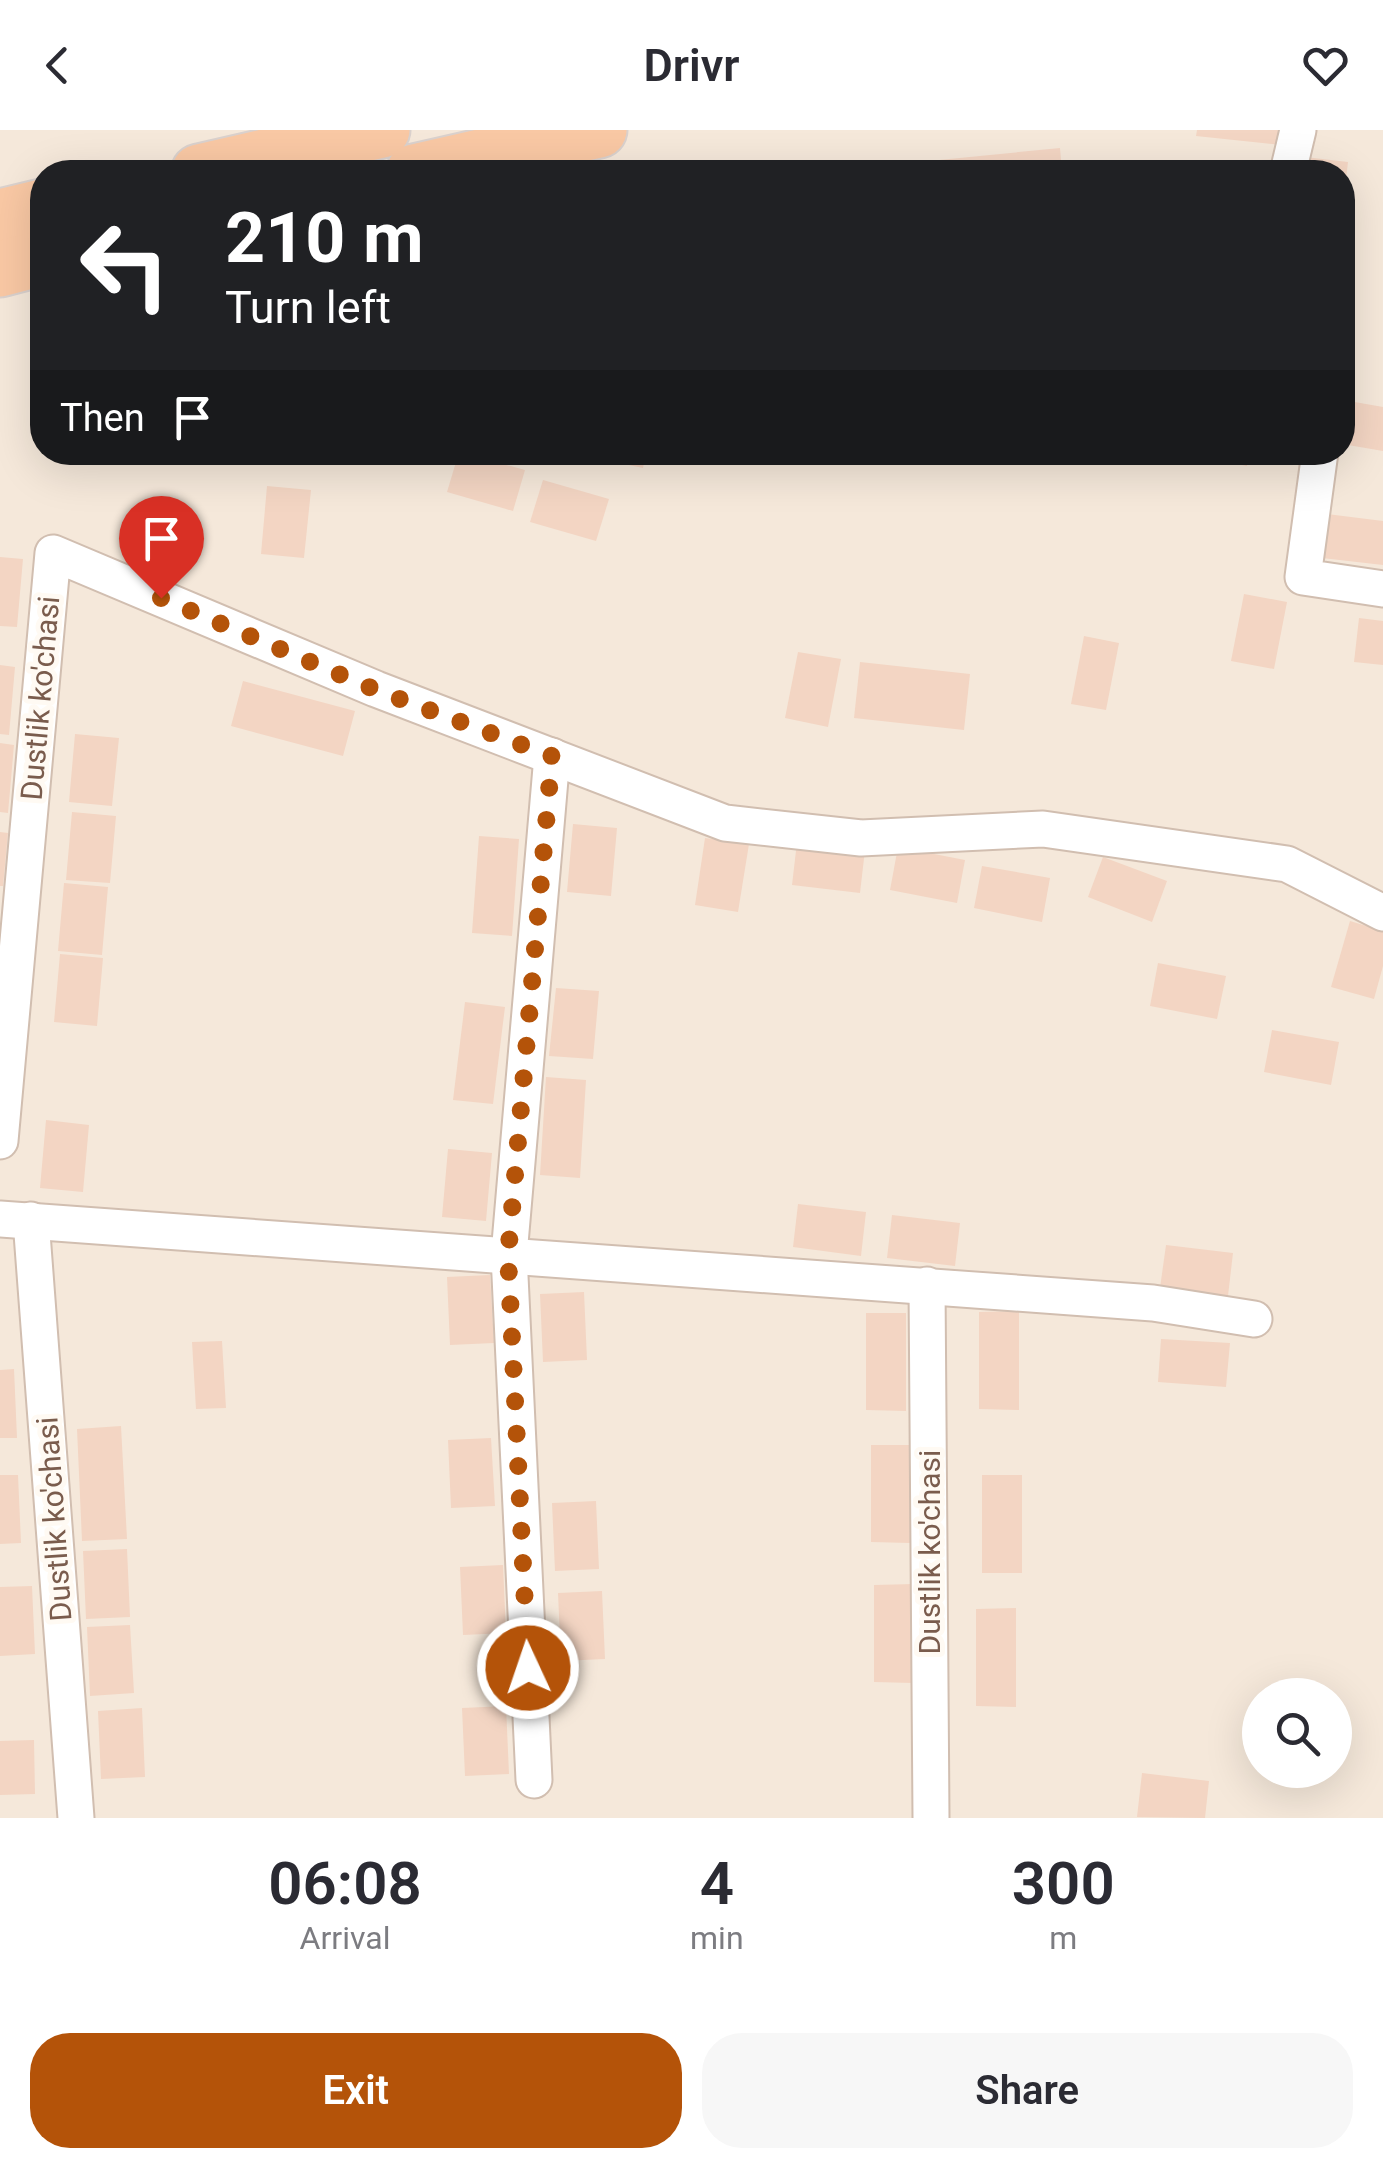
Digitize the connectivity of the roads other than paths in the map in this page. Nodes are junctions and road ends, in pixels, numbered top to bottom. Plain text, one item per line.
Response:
1 (382, 130) edge
2 (599, 130) edge
3 (1298, 130) edge
4 (251, 160) edge
5 (467, 160) edge
6 (1291, 160) edge
7 (30, 229) edge
8 (0, 269) edge
9 (1318, 465) edge
10 (1383, 589) edge
11 (552, 756) junction
12 (1383, 913) edge
13 (0, 1141) edge
14 (16, 1220) edge
15 (508, 1255) junction
16 (927, 1285) junction
17 (1254, 1319) dead end
18 (534, 1780) dead end
19 (76, 1818) edge
20 (931, 1818) edge

1 - 4 highway
2 - 5 highway
3 - 6 street
7 - 8 highway
9 - 10 street
11 - 12 street
11 - 13 street, Dustlik ko'chasi
11 - 15 street
14 - 15 street, Dustlik ko'chasi
14 - 19 street, Dustlik ko'chasi
15 - 16 street, Dustlik ko'chasi
15 - 18 street
16 - 17 street, Dustlik ko'chasi
16 - 20 street, Dustlik ko'chasi

